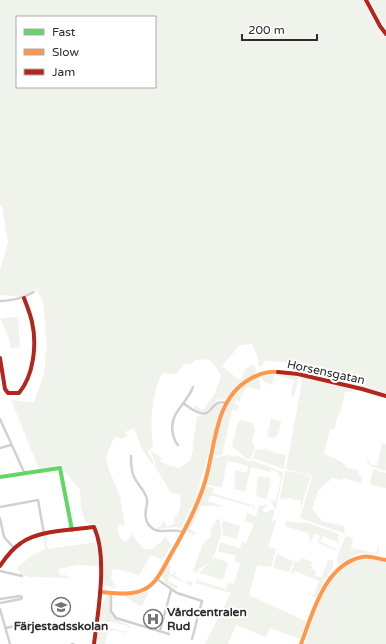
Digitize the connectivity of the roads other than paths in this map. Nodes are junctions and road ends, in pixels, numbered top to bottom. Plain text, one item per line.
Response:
1 (366, 0) edge
2 (386, 34) edge
3 (34, 292) dead end
4 (24, 298) junction
5 (0, 301) edge
6 (0, 358) edge
7 (193, 387) dead end
8 (386, 396) edge
9 (183, 403) junction
10 (226, 403) junction
11 (0, 419) edge
12 (178, 445) dead end
13 (11, 446) junction
14 (0, 448) edge
15 (130, 456) dead end
16 (24, 472) junction
17 (0, 477) edge
18 (0, 507) edge
19 (0, 518) edge
20 (72, 530) junction
21 (184, 532) junction
22 (44, 534) junction
23 (14, 548) junction
24 (386, 560) edge
25 (0, 566) edge
26 (0, 571) edge
27 (22, 576) dead end
28 (157, 579) junction
29 (171, 590) junction
30 (100, 592) junction
31 (111, 592) junction
32 (0, 599) edge
33 (0, 603) edge
34 (0, 608) edge
35 (32, 622) dead end
36 (6, 628) junction
37 (160, 631) junction
38 (169, 634) dead end
39 (192, 639) dead end
40 (10, 644) edge
41 (94, 644) edge
42 (301, 644) edge

1 - 2 street
3 - 4 street
4 - 5 street
4 - 6 street
7 - 9 street
8 - 10 street, Horsensgatan
9 - 10 street, Horsensgatan
9 - 12 street
10 - 21 street, Horsensgatan
11 - 13 street
13 - 14 street
13 - 16 street
15 - 21 street
16 - 17 street
16 - 20 street
18 - 22 street
19 - 23 street
20 - 22 street
20 - 30 street
21 - 28 street, Horsensgatan
22 - 23 street
23 - 25 street
24 - 42 street
26 - 27 street
28 - 29 street
28 - 31 street, Horsensgatan
29 - 37 street
29 - 39 street
30 - 31 street, Horsensgatan
30 - 41 street
31 - 37 street
32 - 33 street
34 - 36 street
35 - 36 street
36 - 40 street
37 - 38 street

